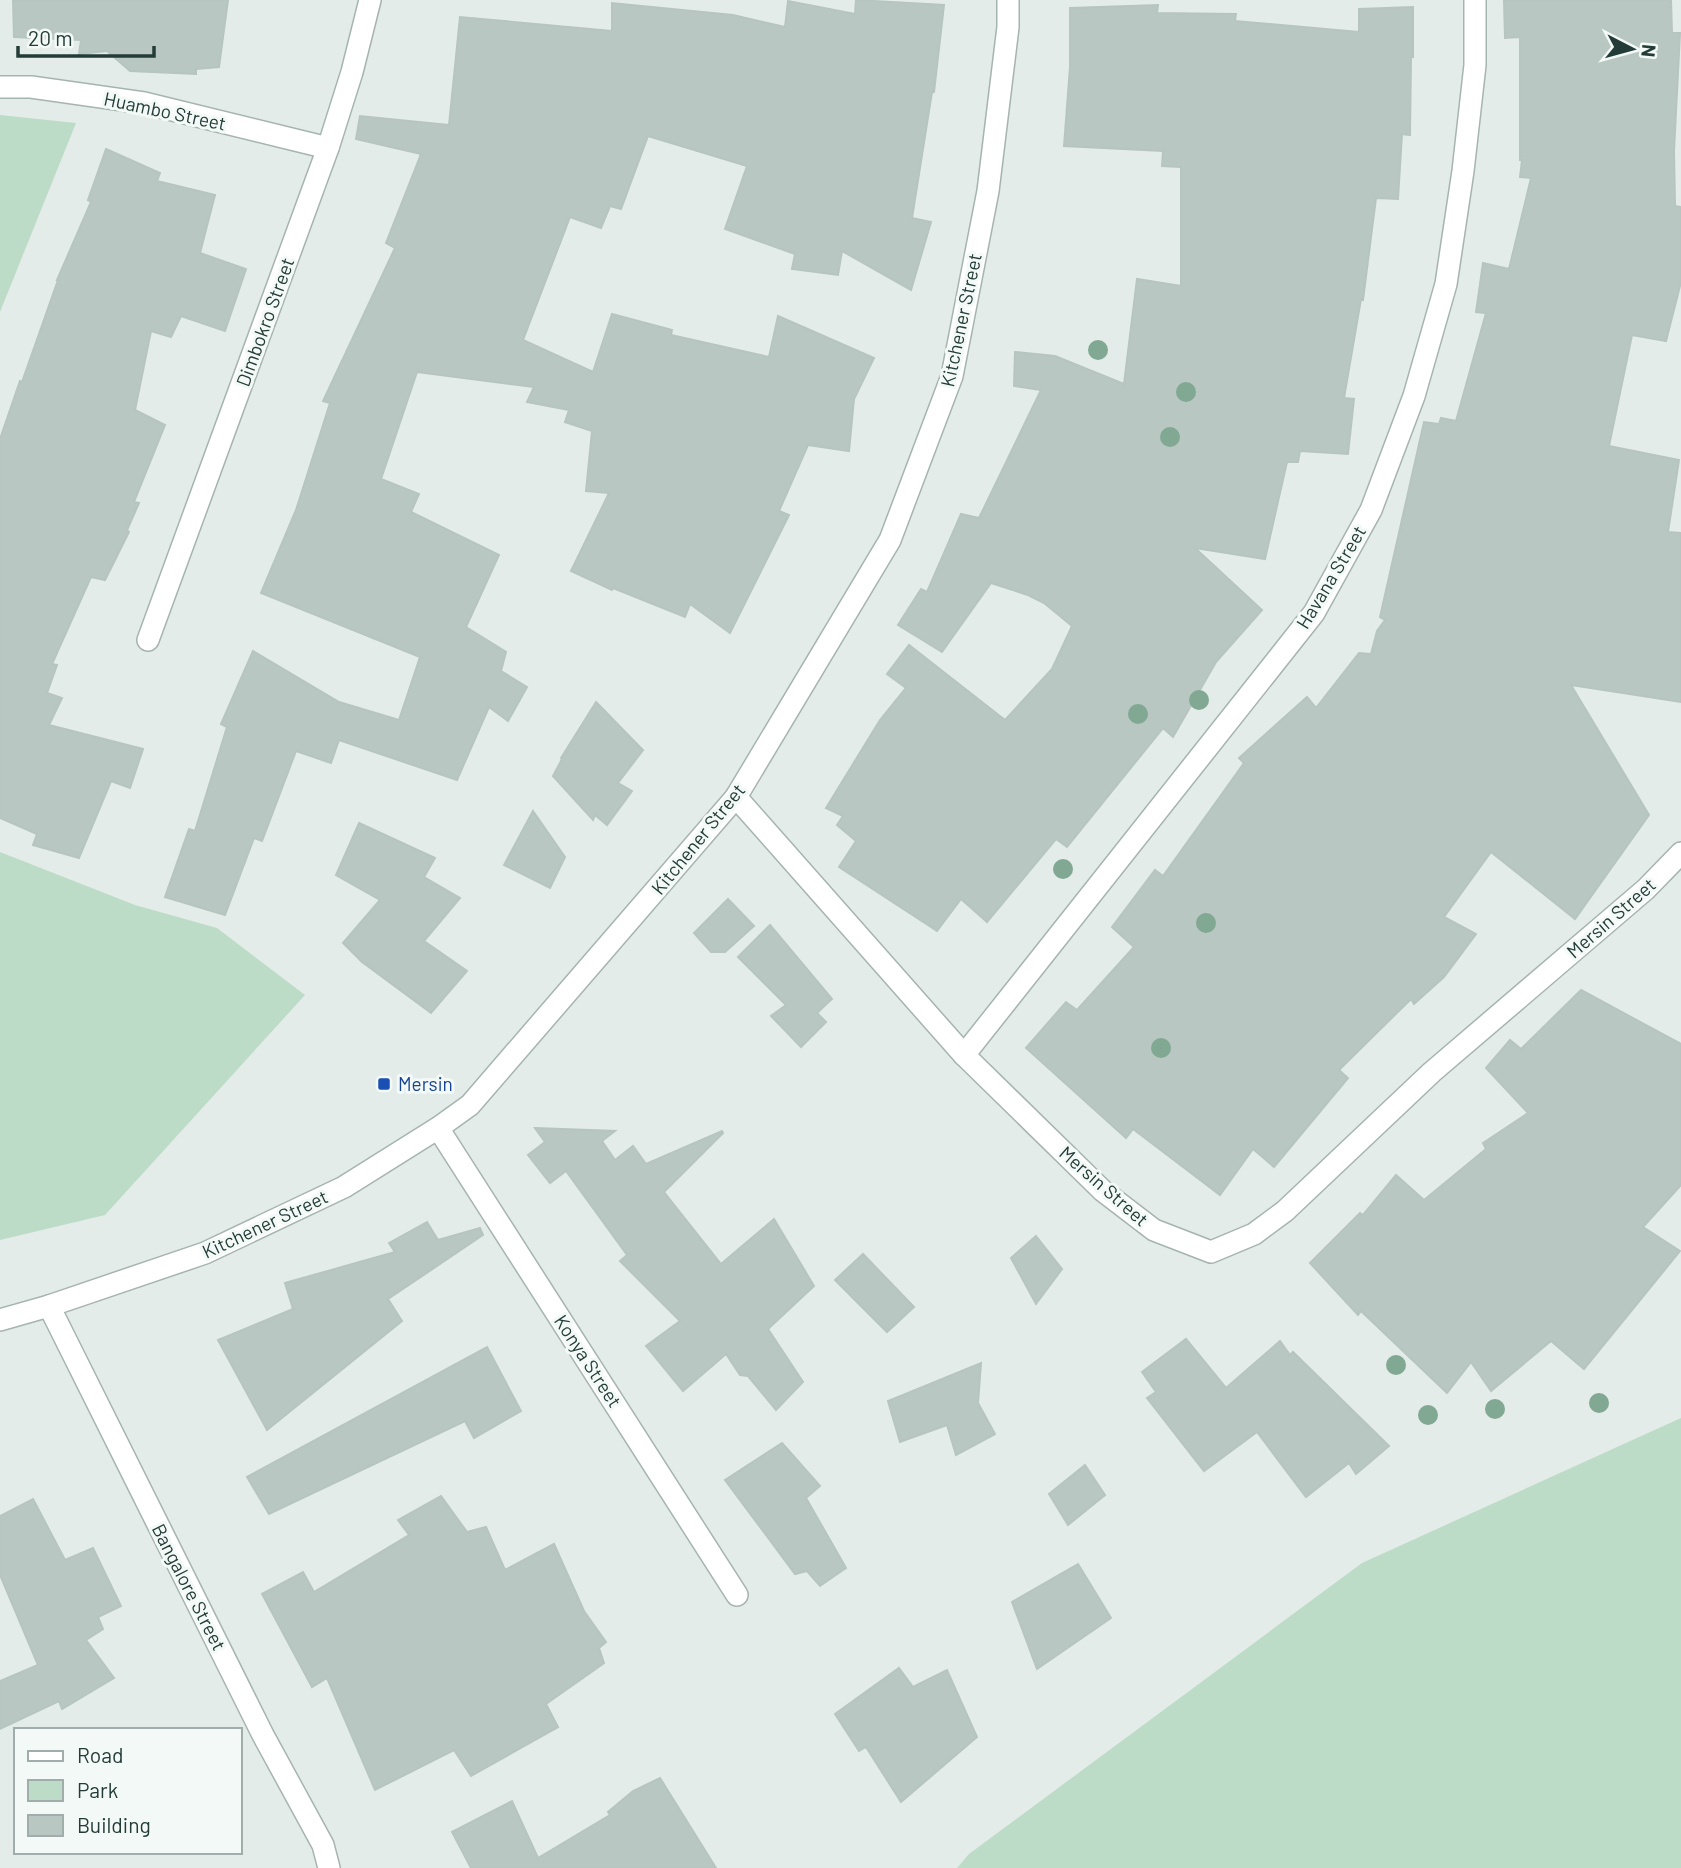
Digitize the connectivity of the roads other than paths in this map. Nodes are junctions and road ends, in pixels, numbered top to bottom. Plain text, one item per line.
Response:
1 (370, 0) edge
2 (1008, 0) edge
3 (1475, 0) edge
4 (0, 87) edge
5 (328, 148) junction
6 (148, 640) dead end
7 (736, 797) junction
8 (1681, 853) edge
9 (964, 1055) junction
10 (438, 1128) junction
11 (49, 1306) junction
12 (0, 1320) edge
13 (737, 1595) dead end
14 (329, 1868) edge

1 - 5 street, Dimbokro Street
2 - 7 street, Kitchener Street
3 - 9 street, Havana Street
4 - 5 street, Huambo Street
5 - 6 street, Dimbokro Street
7 - 9 street, Mersin Street
7 - 10 street, Kitchener Street
8 - 9 street, Mersin Street
10 - 11 street, Kitchener Street
10 - 13 street, Konya Street
11 - 12 street, Kitchener Street
11 - 14 street, Bangalore Street

